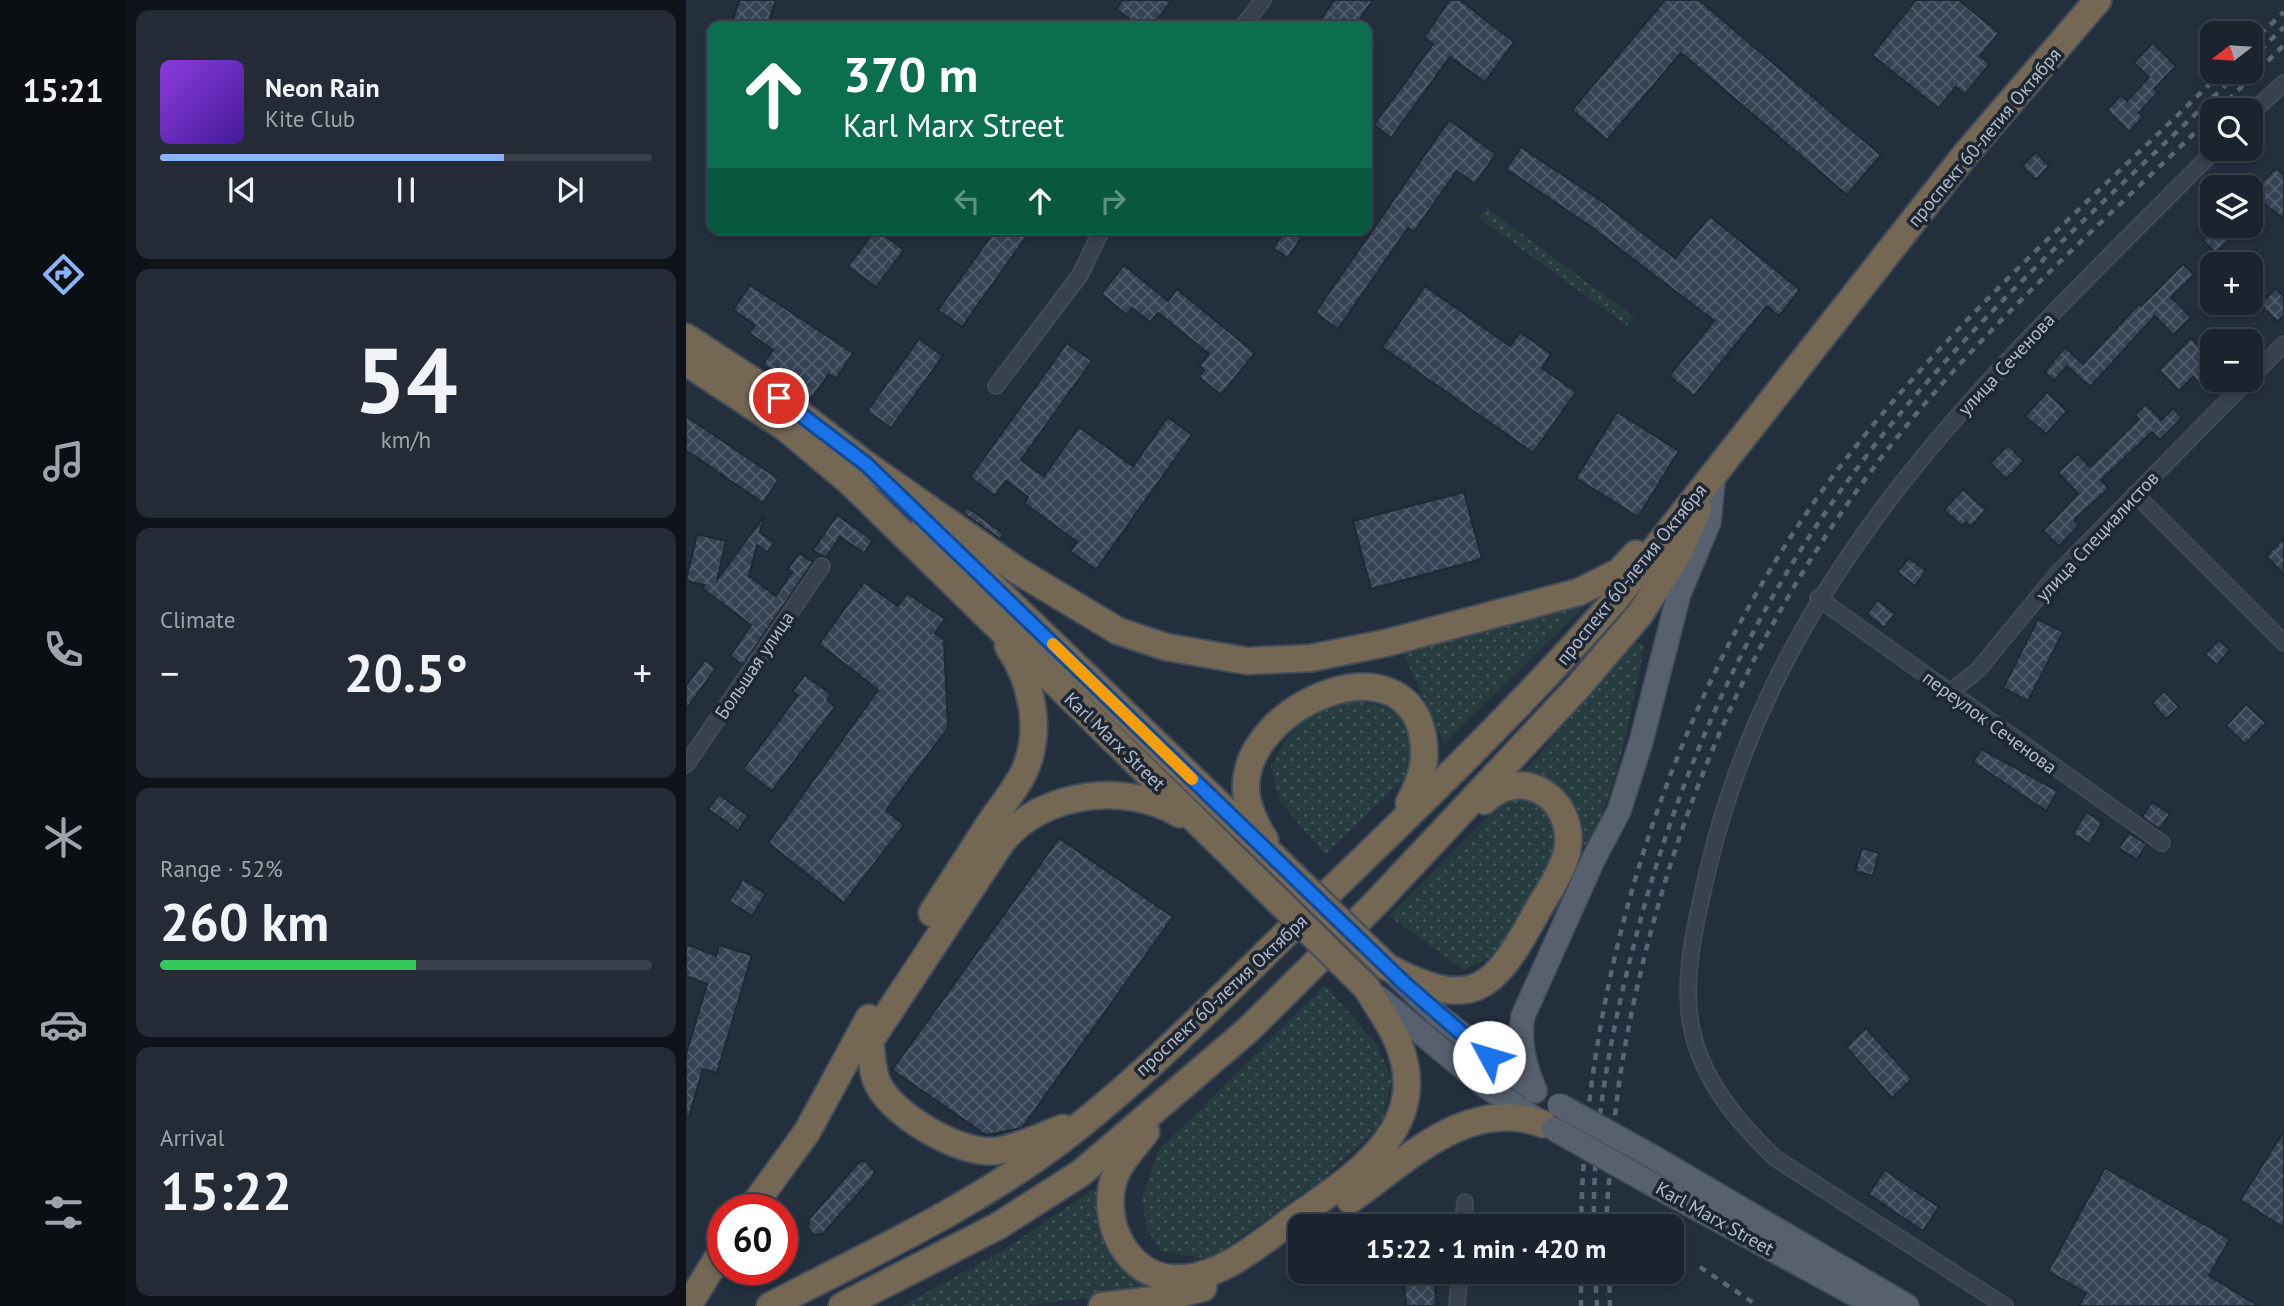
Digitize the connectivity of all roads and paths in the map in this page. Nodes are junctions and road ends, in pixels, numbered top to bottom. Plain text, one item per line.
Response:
1 (1263, 0) edge
2 (2098, 0) edge
3 (1248, 21) edge
4 (2284, 83) edge
5 (2263, 102) edge
6 (2204, 161) edge
7 (1099, 235) edge
8 (686, 337) edge
9 (2284, 344) edge
10 (686, 362) edge
11 (2263, 365) edge
12 (996, 386) dead end
13 (2236, 392) edge
14 (866, 464) junction
15 (1714, 472) junction
16 (2136, 494) junction
17 (822, 566) dead end
18 (1818, 598) junction
19 (987, 616) junction
20 (2284, 643) edge
21 (1949, 693) junction
22 (686, 765) edge
23 (1397, 827) junction
24 (1206, 831) junction
25 (2162, 844) dead end
26 (1275, 858) junction
27 (1376, 904) junction
28 (1387, 967) junction
29 (1366, 987) junction
30 (1248, 1030) junction
31 (1535, 1091) junction
32 (1552, 1119) junction
33 (1087, 1120) junction
34 (762, 1194) edge
35 (1465, 1202) dead end
36 (1330, 1214) edge
37 (1464, 1214) edge
38 (1288, 1243) edge
39 (707, 1275) edge
40 (1459, 1284) edge
41 (1180, 1300) edge
42 (688, 1306) edge
43 (770, 1306) edge
44 (842, 1306) edge
45 (1102, 1306) edge
46 (1457, 1306) edge
47 (1875, 1306) edge
48 (1908, 1306) edge
49 (2005, 1306) edge

1 - 3 street
2 - 15 highway, проспект 60-летия Октября
4 - 5 street
6 - 18 street, улица Сеченова
7 - 12 street
8 - 14 highway
9 - 11 street, улица Специалистов
10 - 19 highway, Karl Marx Street
13 - 16 street, улица Специалистов
14 - 15 highway
14 - 26 highway
15 - 23 highway, проспект 60-летия Октября
15 - 27 highway, проспект 60-летия Октября
15 - 31 main road
16 - 20 street
16 - 21 street, улица Специалистов
17 - 22 street, Большая улица
18 - 21 street, переулок Сеченова
18 - 49 street, улица Сеченова
19 - 24 highway, Karl Marx Street
19 - 34 highway
21 - 25 street, переулок Сеченова
23 - 26 highway
23 - 33 highway, проспект 60-летия Октября
24 - 29 highway, Karl Marx Street, bridge
24 - 33 highway
26 - 28 highway, bridge
27 - 28 highway
27 - 30 highway, проспект 60-летия Октября
28 - 31 main road
29 - 30 highway
29 - 32 main road, Karl Marx Street
30 - 44 highway, проспект 60-летия Октября
31 - 32 main road
32 - 36 highway
32 - 47 main road, Karl Marx Street, bridge
32 - 48 main road, Karl Marx Street, bridge
33 - 43 highway, проспект 60-летия Октября
35 - 37 street
38 - 41 highway
39 - 42 highway
40 - 46 street
41 - 45 highway

